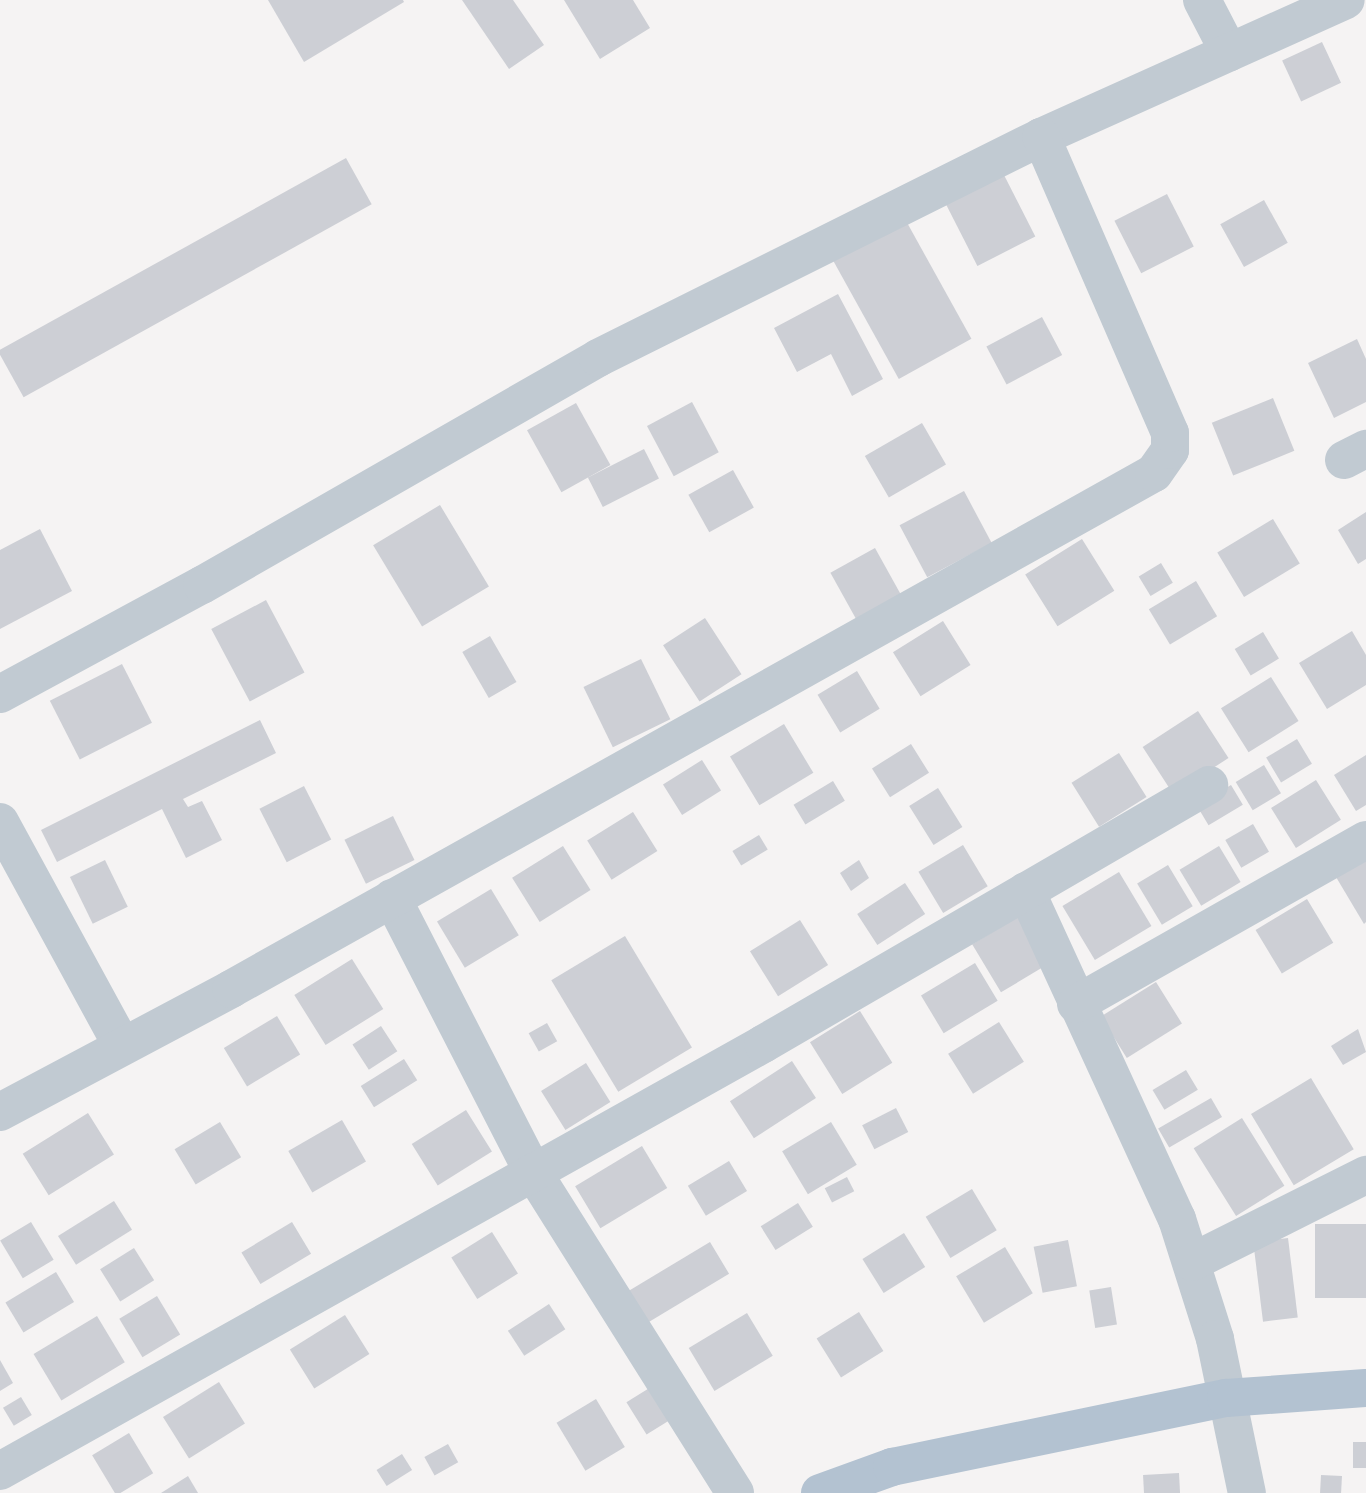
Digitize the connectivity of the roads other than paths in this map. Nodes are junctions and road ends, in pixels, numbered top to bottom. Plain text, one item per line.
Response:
1 (1202, 0) edge
2 (1346, 0) edge
3 (1230, 52) junction
4 (1041, 137) junction
5 (0, 694) edge
6 (1209, 785) dead end
7 (0, 822) edge
8 (1366, 840) edge
9 (1026, 891) junction
10 (393, 898) junction
11 (1076, 1004) junction
12 (122, 1046) junction
13 (0, 1112) edge
14 (533, 1172) junction
15 (1366, 1175) edge
16 (1192, 1262) junction
17 (1366, 1388) edge
18 (1226, 1398) junction
19 (0, 1471) edge
20 (735, 1493) edge
21 (820, 1493) edge
22 (1247, 1493) edge

1 - 3 street
2 - 3 street
3 - 4 street
4 - 5 street
4 - 10 street
6 - 9 street
7 - 12 street
8 - 11 street
9 - 11 street
9 - 14 street
10 - 12 street
10 - 14 street
11 - 16 street
12 - 13 street
14 - 19 street
14 - 20 street
15 - 16 street
16 - 18 street
17 - 18 main road
18 - 21 main road
18 - 22 street

